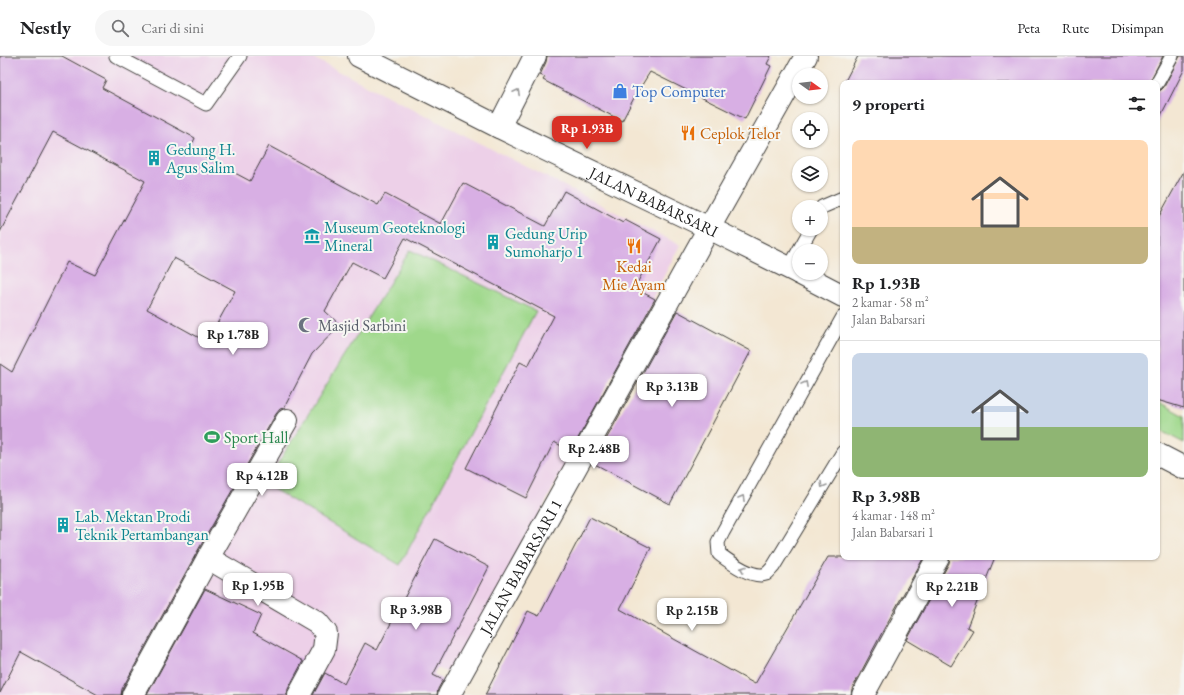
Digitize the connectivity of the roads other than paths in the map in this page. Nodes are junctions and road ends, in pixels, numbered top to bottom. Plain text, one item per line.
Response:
1 (116, 56) edge
2 (240, 56) edge
3 (359, 56) edge
4 (535, 56) edge
5 (806, 56) edge
6 (1172, 56) edge
7 (1159, 80) edge
8 (499, 127) junction
9 (840, 199) edge
10 (828, 204) edge
11 (709, 228) junction
12 (792, 269) edge
13 (813, 280) edge
14 (840, 294) edge
15 (840, 322) edge
16 (287, 420) dead end
17 (1160, 456) edge
18 (840, 457) edge
19 (1184, 468) edge
20 (208, 558) junction
21 (936, 560) edge
22 (133, 695) edge
23 (299, 695) edge
24 (449, 695) edge
25 (863, 695) edge

1 - 2 lane
3 - 8 street, JALAN BABARSARI
8 -> 4 street
5 - 11 street, JALAN BABARSARI 1
6 - 7 lane
8 - 11 street, JALAN BABARSARI
9 - 10 lane
11 - 12 street, JALAN BABARSARI
11 - 24 street, JALAN BABARSARI 1
13 - 14 street, JALAN BABARSARI
18 -> 15 lane
16 - 20 street
17 - 19 street
20 - 22 street
20 - 23 street
21 - 25 street

